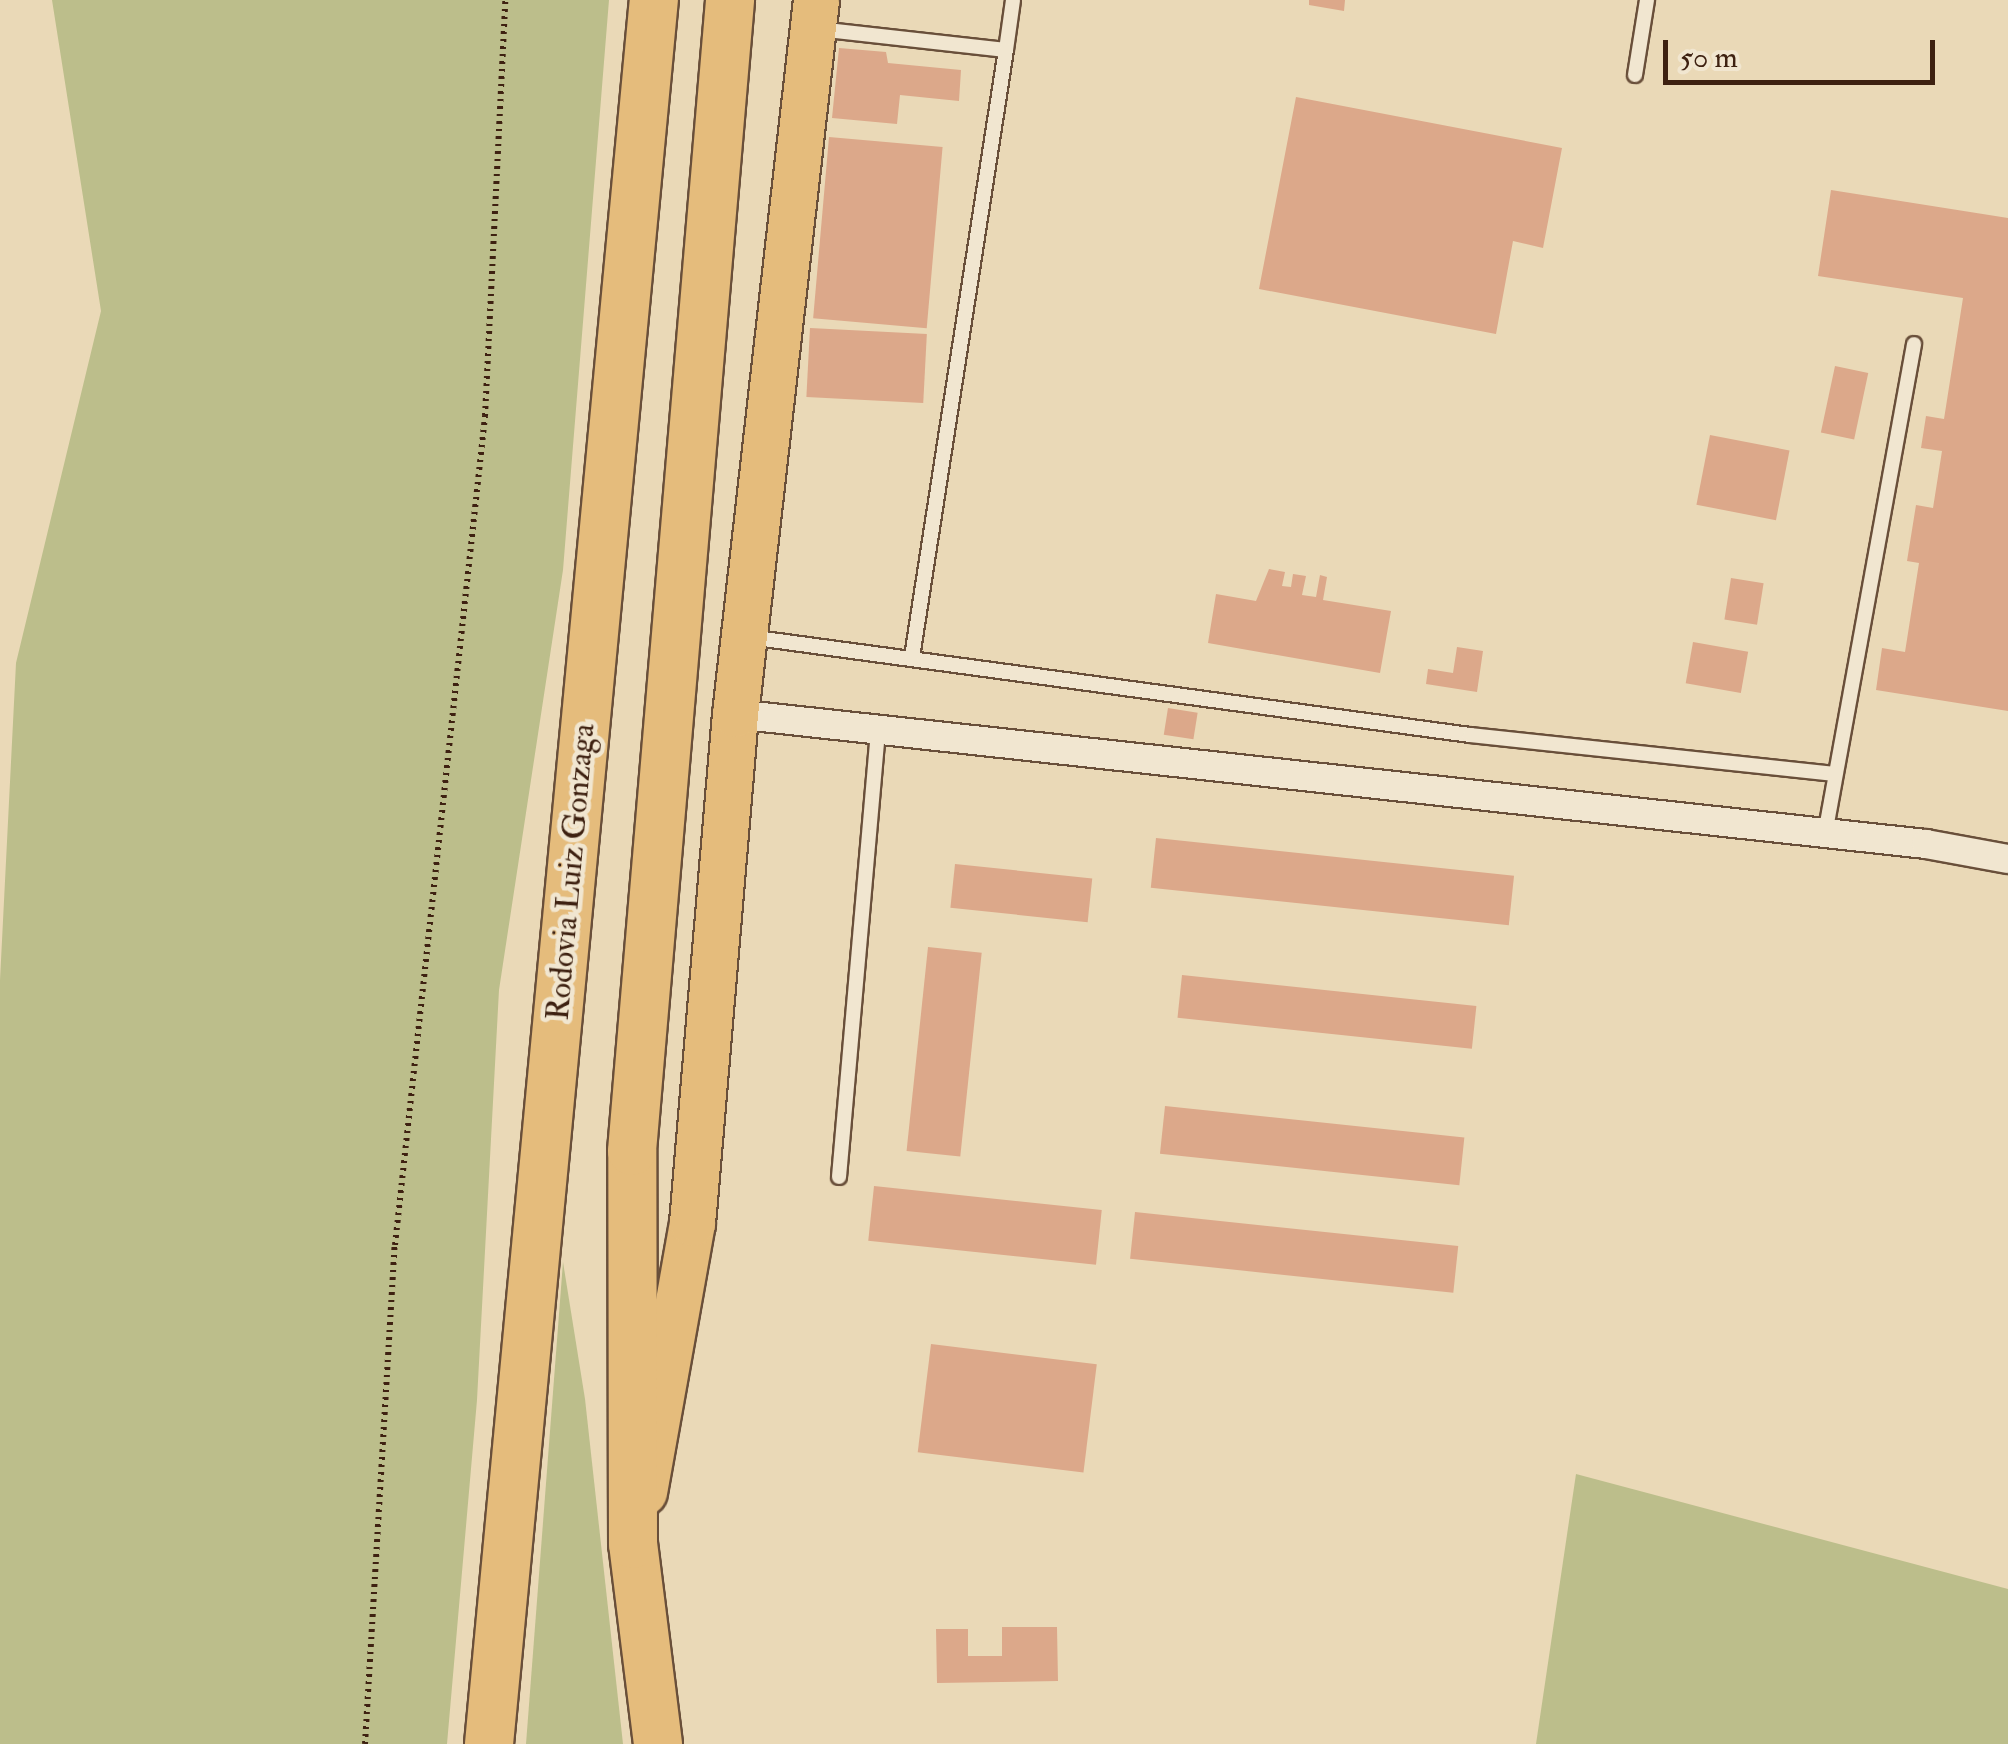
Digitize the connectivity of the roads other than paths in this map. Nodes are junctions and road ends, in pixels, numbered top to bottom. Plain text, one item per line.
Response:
1 (654, 0) edge
2 (730, 0) edge
3 (1013, 0) edge
4 (1647, 0) edge
5 (814, 14) edge
6 (1006, 50) junction
7 (1635, 75) dead end
8 (1914, 344) dead end
9 (744, 636) junction
10 (912, 657) junction
11 (735, 714) junction
12 (878, 729) junction
13 (1836, 774) junction
14 (1825, 834) junction
15 (2008, 859) edge
16 (838, 1177) dead end
17 (633, 1544) junction
18 (489, 1744) edge
19 (658, 1744) edge

1 - 18 highway, Rodovia Luiz Gonzaga
2 - 17 highway
3 - 6 lane
4 - 7 lane
5 - 6 lane
5 - 9 main road
6 - 10 lane
8 - 13 lane
9 - 10 lane
9 - 11 main road
10 - 13 lane
11 - 12 street
11 - 17 main road
12 - 14 street
12 - 16 lane
13 - 14 lane
14 - 15 street
17 - 19 highway

